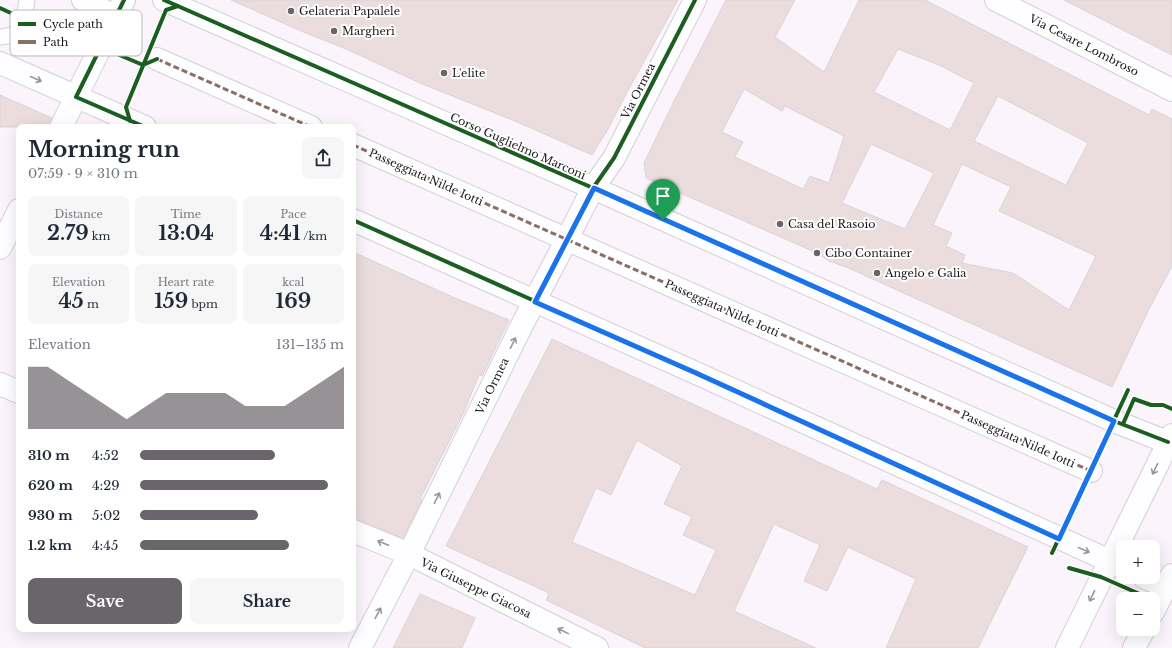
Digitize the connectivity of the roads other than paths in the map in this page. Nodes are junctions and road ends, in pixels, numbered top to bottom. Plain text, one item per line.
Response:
1 (27, 0) edge
2 (83, 0) edge
3 (164, 0) edge
4 (695, 0) edge
5 (996, 0) edge
6 (120, 8) edge
7 (25, 10) edge
8 (10, 36) edge
9 (0, 37) edge
10 (96, 56) edge
11 (157, 59) dead end
12 (0, 63) edge
13 (1172, 90) edge
14 (76, 97) junction
15 (62, 124) edge
16 (138, 124) edge
17 (304, 124) edge
18 (356, 146) edge
19 (594, 188) junction
20 (16, 216) edge
21 (356, 221) edge
22 (566, 239) junction
23 (0, 248) edge
24 (535, 302) junction
25 (0, 384) edge
26 (16, 391) edge
27 (1171, 440) edge
28 (1091, 471) dead end
29 (356, 532) edge
30 (1127, 540) edge
31 (409, 554) junction
32 (1116, 564) edge
33 (1169, 581) edge
34 (1160, 598) edge
35 (1140, 636) edge
36 (360, 648) edge
37 (598, 648) edge
38 (1067, 648) edge
39 (1134, 648) edge

1 - 7 lane
2 - 6 street
3 - 19 street, Corso Guglielmo Marconi
4 - 19 street, Via Ormea
5 - 13 street, Via Cesare Lombroso
8 - 9 lane
10 - 14 street
11 - 17 street
12 -> 14 street
14 - 15 street
14 - 16 street
18 - 22 street, Passeggiata Nilde Iotti
19 - 22 street, Via Ormea
19 - 27 street, Corso Guglielmo Marconi
20 - 23 street
21 - 24 street
22 - 24 street, Via Ormea
22 - 28 street, Passeggiata Nilde Iotti
31 -> 24 street, Via Ormea
24 -> 32 street
25 - 26 street
27 -> 30 street
31 -> 29 street, Via Giuseppe Giacosa
36 -> 31 street, Via Ormea
37 -> 31 street, Via Giuseppe Giacosa
32 -> 38 street
33 - 34 street
35 - 39 street

